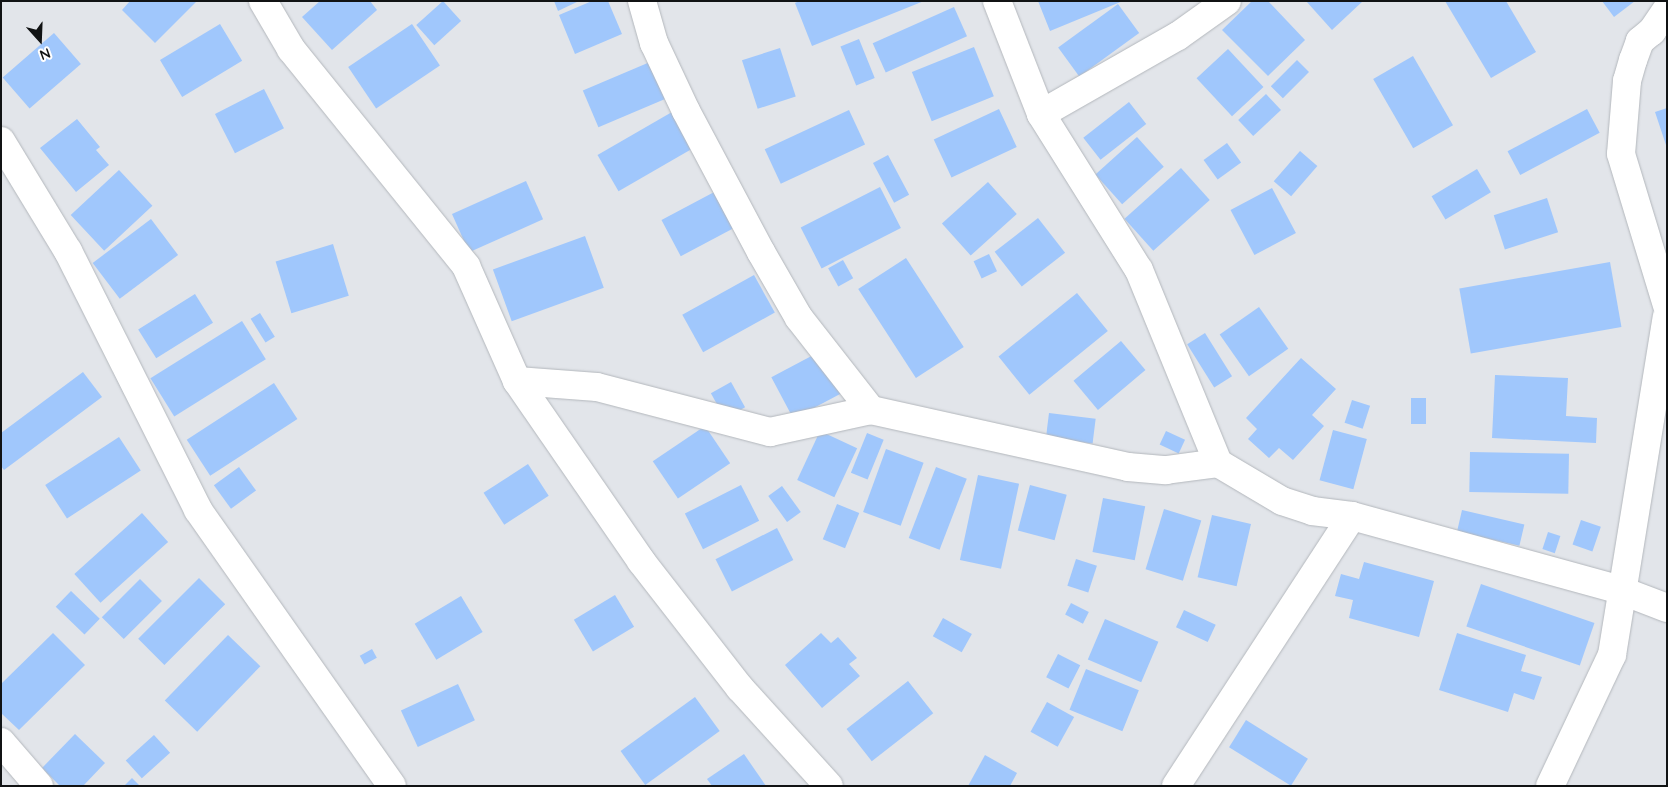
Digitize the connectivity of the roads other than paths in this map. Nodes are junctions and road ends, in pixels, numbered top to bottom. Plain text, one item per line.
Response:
1 (263, 1) edge
2 (642, 1) edge
3 (997, 1) edge
4 (1226, 1) edge
5 (1667, 9) edge
6 (1041, 114) junction
7 (1, 141) edge
8 (1667, 305) edge
9 (1667, 317) edge
10 (517, 381) junction
11 (871, 410) junction
12 (1218, 463) junction
13 (1352, 516) junction
14 (1620, 590) junction
15 (1667, 608) edge
16 (1, 742) edge
17 (39, 786) edge
18 (392, 786) edge
19 (829, 786) edge
20 (1176, 786) edge
21 (1550, 786) edge

1 - 10 street
2 - 11 street
3 - 6 street
4 - 6 street
5 - 8 street
6 - 12 street
7 - 18 street
9 - 14 street
10 - 11 street
10 - 19 street
11 - 12 street
12 - 13 street
13 - 14 street
13 - 20 street
14 - 15 street
14 - 21 street
16 - 17 street

